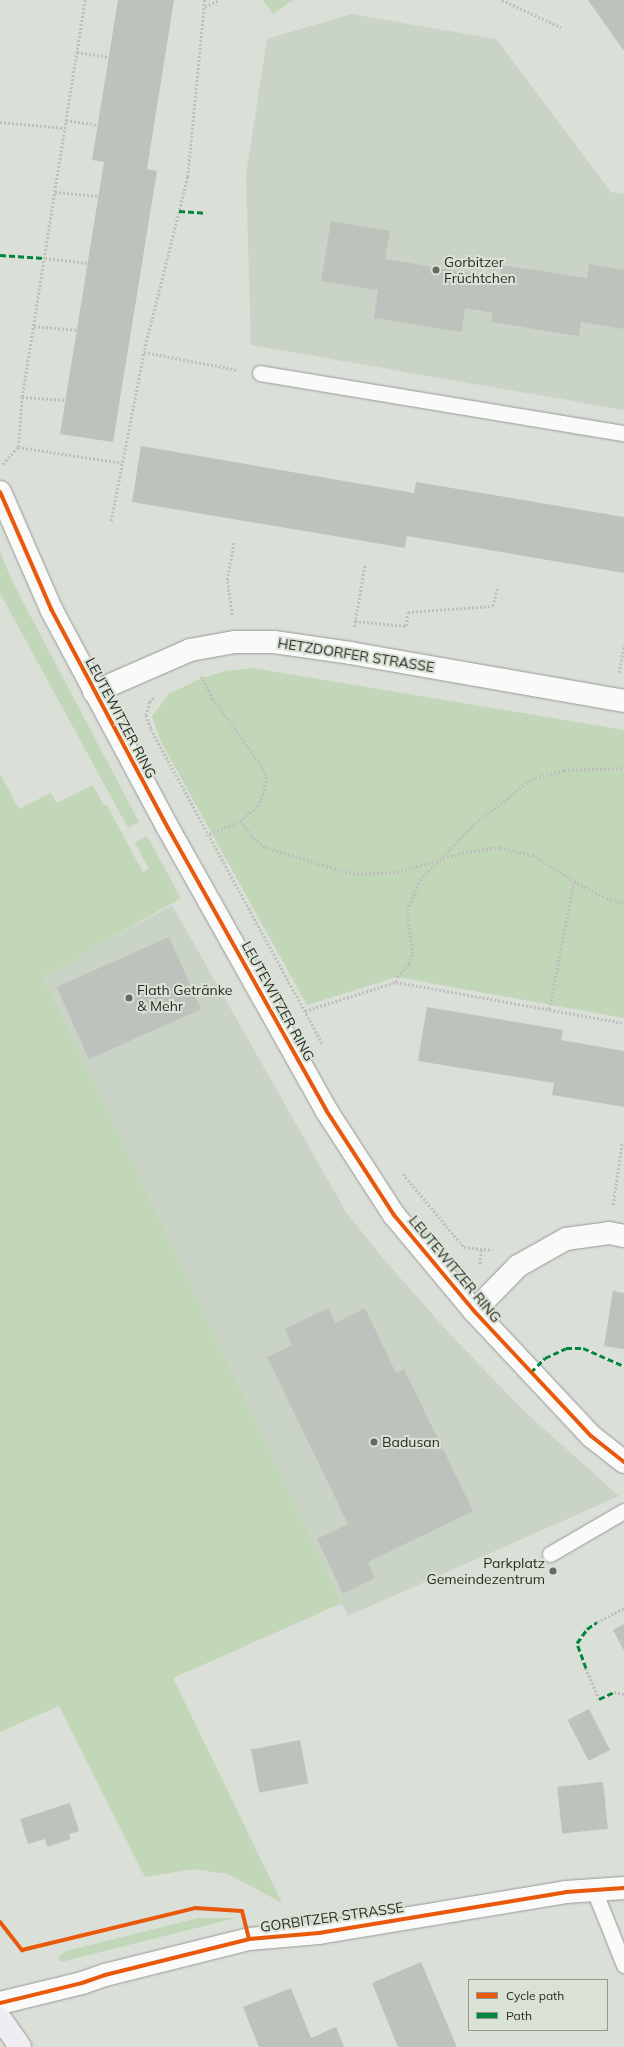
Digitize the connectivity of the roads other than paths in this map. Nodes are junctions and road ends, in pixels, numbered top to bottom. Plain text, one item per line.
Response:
1 (252, 372) road end
2 (624, 433) edge
3 (0, 492) edge
4 (94, 692) junction
5 (624, 701) edge
6 (624, 1236) edge
7 (474, 1311) junction
8 (624, 1462) edge
9 (624, 1511) edge
10 (550, 1554) dead end
11 (624, 1888) edge
12 (594, 1890) junction
13 (624, 1965) edge
14 (0, 2003) edge
15 (0, 2018) edge
16 (20, 2047) edge

1 - 2 lane
3 - 4 street, LEUTEWITZER RING
4 - 5 street, HETZDORFER STRASSE
4 - 7 street, LEUTEWITZER RING
6 - 7 street
7 - 8 street, LEUTEWITZER RING
9 - 10 lane
11 - 12 street, GORBITZER STRASSE
12 - 13 lane
12 - 14 street, GORBITZER STRASSE
15 - 16 main road

